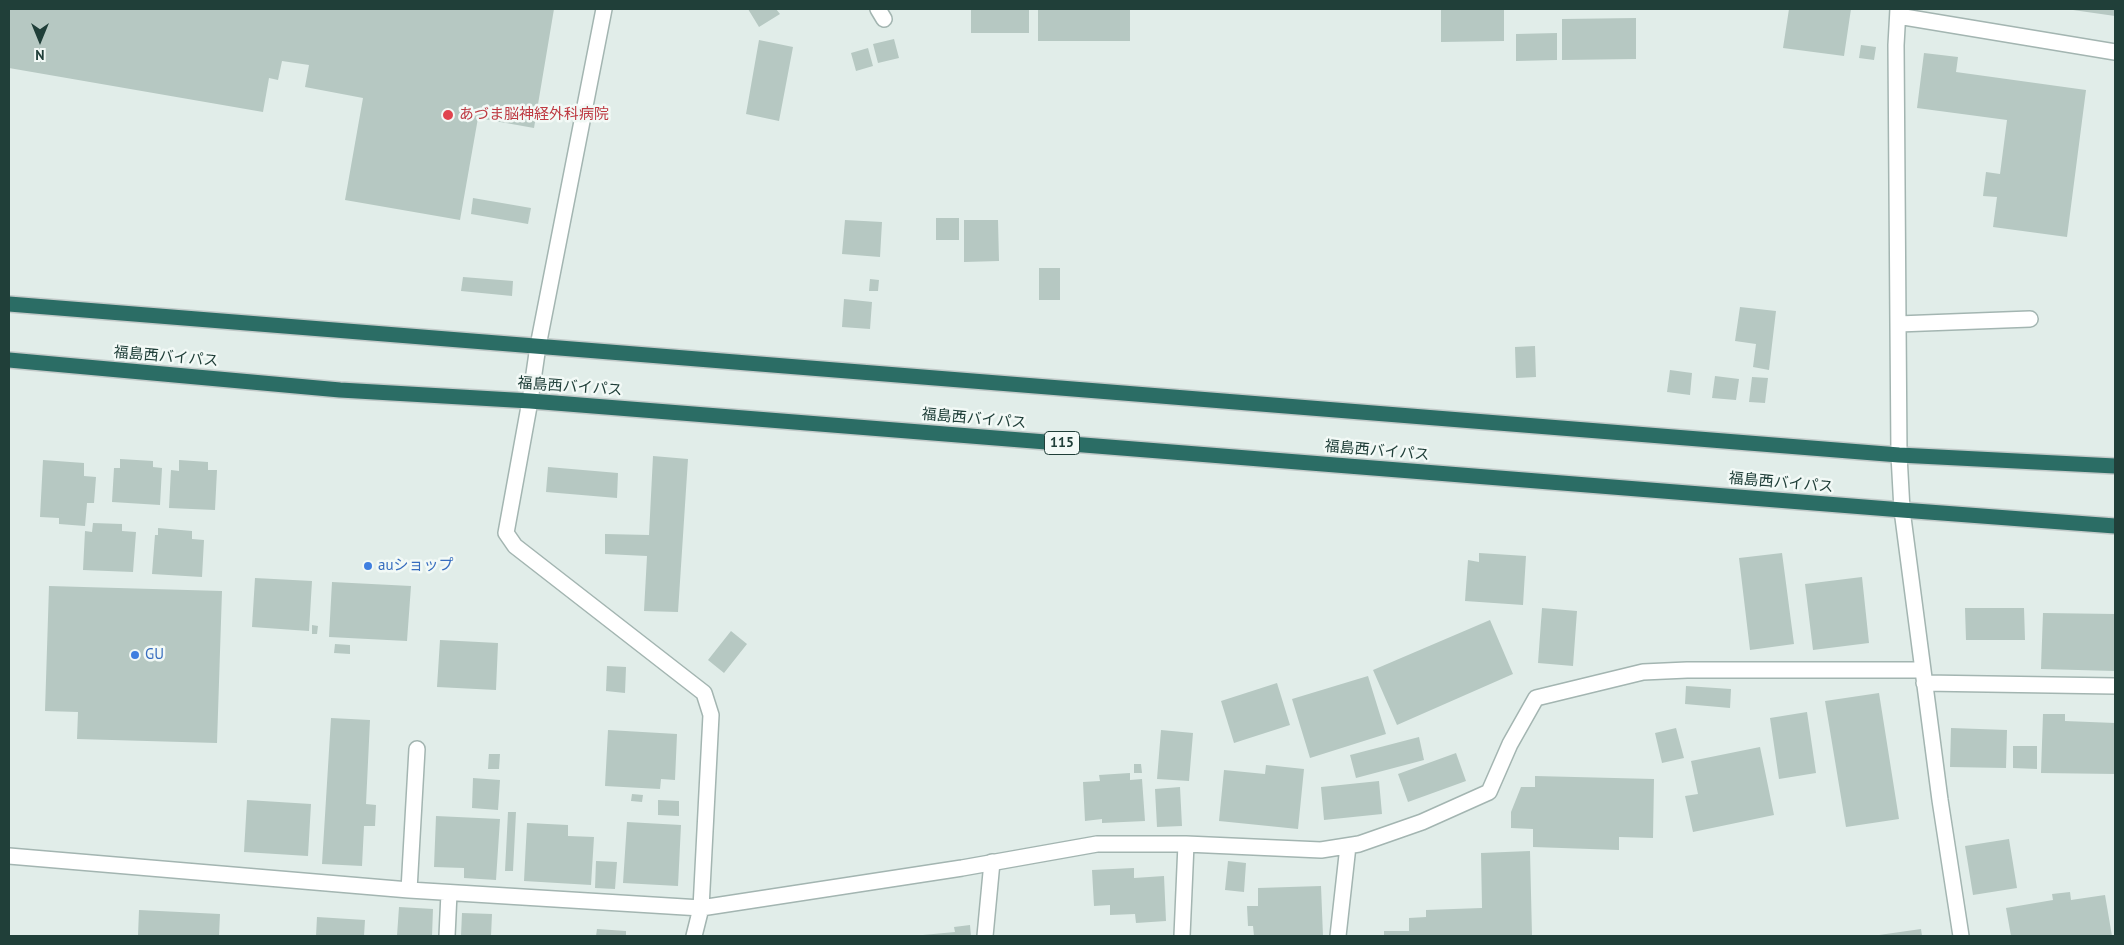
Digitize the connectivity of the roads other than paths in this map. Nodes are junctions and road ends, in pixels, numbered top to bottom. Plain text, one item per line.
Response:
1 (604, 9) edge
2 (1898, 13) edge
3 (2115, 52) edge
4 (9, 304) edge
5 (2030, 319) dead end
6 (1898, 324) junction
7 (538, 346) junction
8 (9, 360) edge
9 (530, 401) junction
10 (1899, 455) junction
11 (2115, 466) edge
12 (1902, 510) junction
13 (2115, 526) edge
14 (1924, 677) junction
15 (2115, 686) edge
16 (418, 749) dead end
17 (1186, 844) junction
18 (1348, 846) junction
19 (9, 856) edge
20 (992, 862) junction
21 (409, 890) junction
22 (449, 893) junction
23 (701, 908) junction
24 (447, 936) edge
25 (694, 936) edge
26 (986, 936) edge
27 (1182, 936) edge
28 (1338, 936) edge
29 (1961, 936) edge

1 - 7 street
2 - 3 street
2 - 6 street
4 - 7 highway
5 - 6 street
6 - 10 street
7 - 9 street
7 - 10 highway
8 - 9 highway, 福島西バイパス / 115
9 - 12 highway, 福島西バイパス / 115
9 - 23 street
10 - 11 highway
10 - 12 street
12 - 13 highway, 福島西バイパス / 115
12 - 14 street
14 - 15 street
14 - 18 street
14 - 29 street
16 - 21 street
17 - 18 street
17 - 20 street
17 - 27 street
18 - 28 street
19 - 21 street
20 - 23 street
20 - 26 street
21 - 22 street
22 - 23 street
22 - 24 street
23 - 25 street

